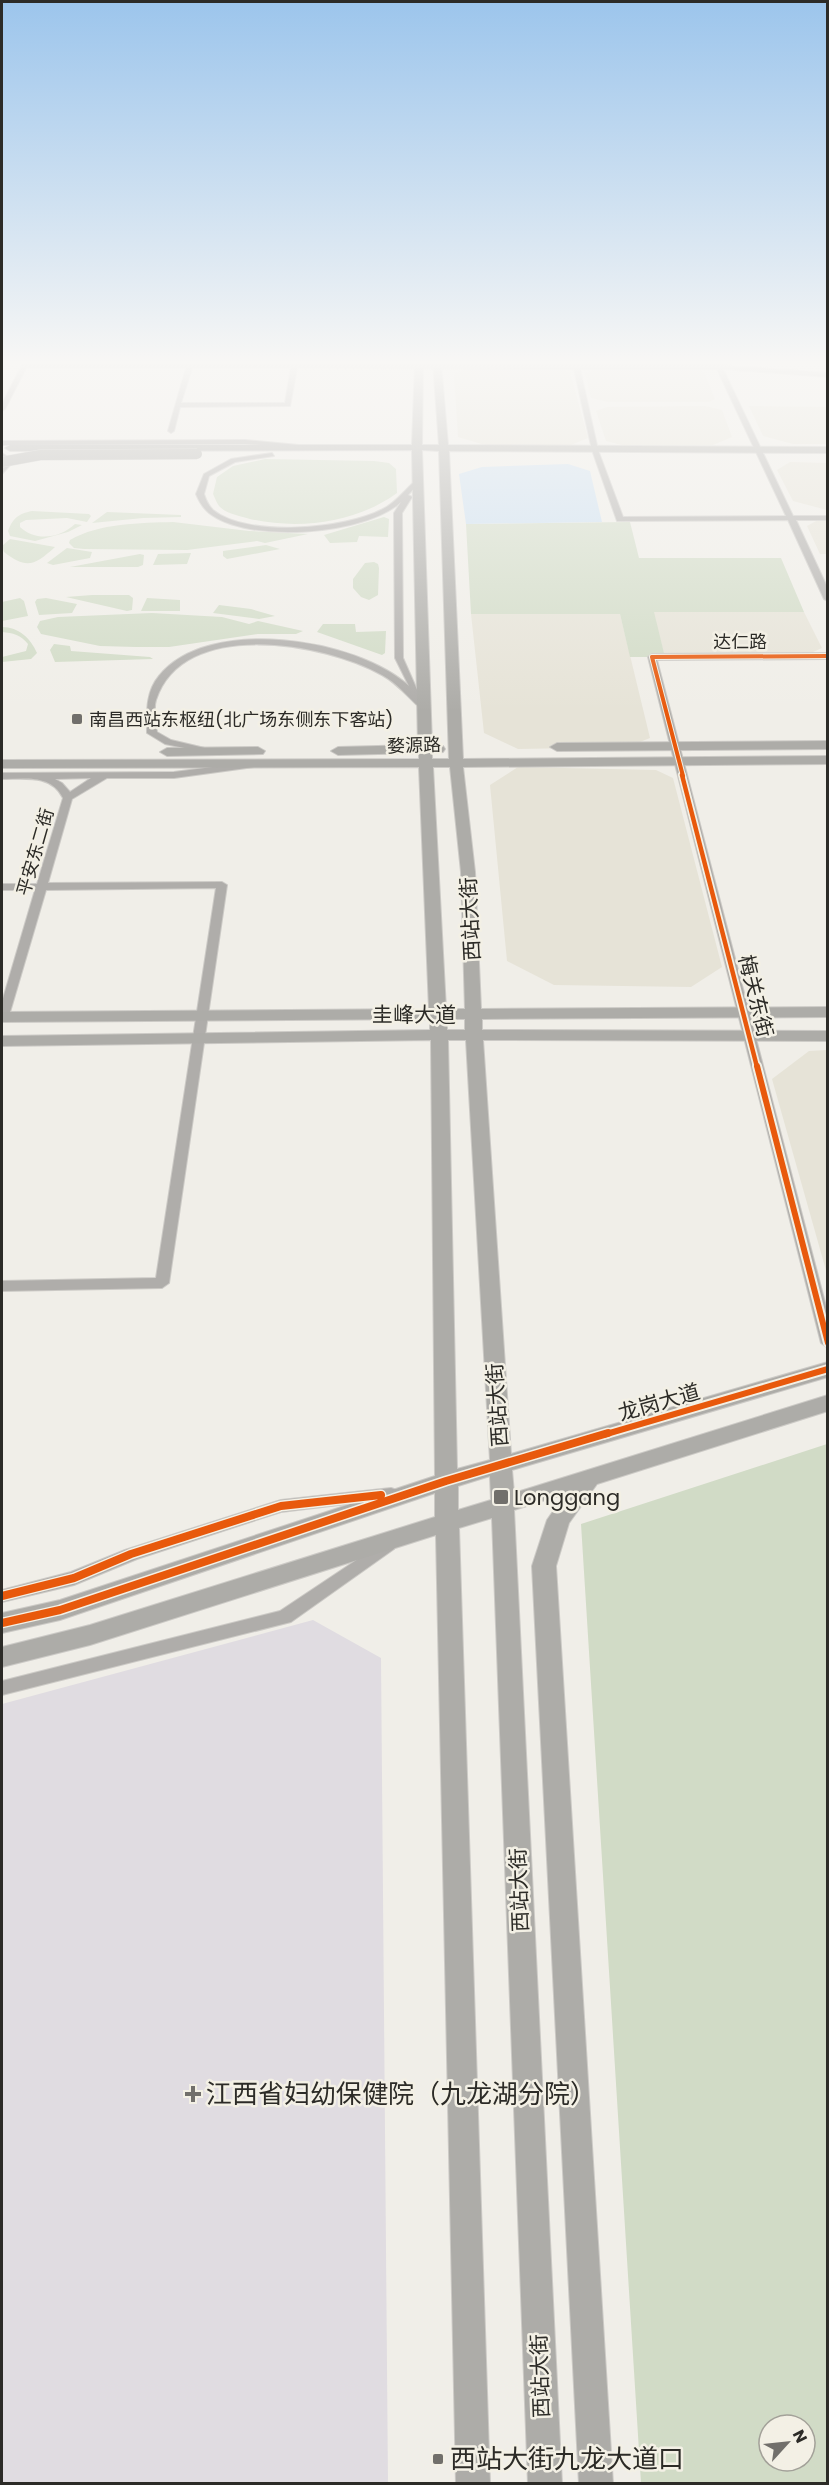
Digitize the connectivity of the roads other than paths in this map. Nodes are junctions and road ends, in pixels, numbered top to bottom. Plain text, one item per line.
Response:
1 (205, 479) edge
2 (416, 479) edge
3 (445, 479) edge
4 (605, 479) edge
5 (772, 479) edge
6 (416, 483) junction
7 (792, 518) junction
8 (828, 518) edge
9 (828, 599) edge
10 (828, 656) edge
11 (652, 657) joint
12 (423, 706) junction
13 (828, 745) edge
14 (675, 746) junction
15 (503, 748) dead end
16 (549, 748) dead end
17 (206, 751) junction
18 (2, 753) edge
19 (456, 755) junction
20 (426, 756) junction
21 (679, 760) junction
22 (828, 760) edge
23 (2, 764) edge
24 (255, 765) junction
25 (125, 775) junction
26 (2, 776) edge
27 (34, 776) junction
28 (68, 798) junction
29 (2, 887) edge
30 (42, 887) junction
31 (743, 1012) junction
32 (828, 1012) edge
33 (474, 1014) junction
34 (202, 1016) junction
35 (2, 1018) edge
36 (438, 1025) junction
37 (474, 1036) junction
38 (828, 1036) edge
39 (749, 1037) junction
40 (199, 1038) junction
41 (2, 1041) edge
42 (2, 1286) edge
43 (828, 1343) edge
44 (828, 1369) edge
45 (828, 1403) edge
46 (501, 1465) junction
47 (589, 1479) junction
48 (446, 1480) junction
49 (411, 1492) junction
50 (502, 1506) junction
51 (447, 1522) junction
52 (399, 1537) junction
53 (2, 1596) edge
54 (2, 1623) edge
55 (2, 1657) edge
56 (2, 1688) edge
57 (473, 2484) edge
58 (545, 2484) edge
59 (596, 2484) edge

1 - 6 street
2 - 6 main road, 西站大街
3 - 19 main road, 西站大街
4 - 7 street
5 - 7 street
6 - 12 main road, 西站大街
7 - 8 street
7 - 9 street
10 - 11 street, 达仁路
11 - 14 street, 梅关东街
12 - 17 street
12 - 20 main road, 西站大街
13 - 14 main road
14 - 16 main road
14 - 21 street, 梅关东街
15 - 19 main road, 婺源路
17 - 18 main road, 婺源路
17 - 20 main road, 婺源路
19 - 20 main road, 婺源路
19 - 21 main road, 婺源路
19 - 33 main road, 西站大街
20 - 24 main road, 婺源路
20 - 36 main road, 西站大街
21 - 22 main road, 婺源路
21 - 31 street, 梅关东街
23 - 24 main road, 婺源路
24 - 25 street
25 - 27 street
25 - 28 street
26 - 27 street
27 - 28 street
28 - 30 street, 平安东二街
29 - 30 street
30 - 34 street
30 - 35 street, 平安东二街
31 - 32 main road, 圭峰大道
31 - 33 main road, 圭峰大道
31 - 39 street, 梅关东街
33 - 36 main road, 圭峰大道
33 - 37 main road, 西站大街
34 - 35 main road, 圭峰大道
34 - 36 main road, 圭峰大道
34 - 40 street
36 - 37 main road, 圭峰大道
36 - 40 main road, 圭峰大道
36 - 48 main road, 西站大街
37 - 39 main road, 圭峰大道
37 - 46 main road, 西站大街
38 - 39 main road, 圭峰大道
39 - 43 street, 梅关东街
40 - 41 main road, 圭峰大道
40 - 42 street
44 - 46 main road, 龙岗大道
45 - 47 main road
46 - 48 main road, 龙岗大道
46 - 50 main road, 西站大街
47 - 50 main road
47 - 59 main road
48 - 49 main road, 龙岗大道
48 - 51 main road, 西站大街
49 - 53 street
49 - 54 main road, 龙岗大道
50 - 51 main road
50 - 58 main road, 西站大街
51 - 52 main road
51 - 57 main road, 西站大街
52 - 55 main road
52 - 56 street

